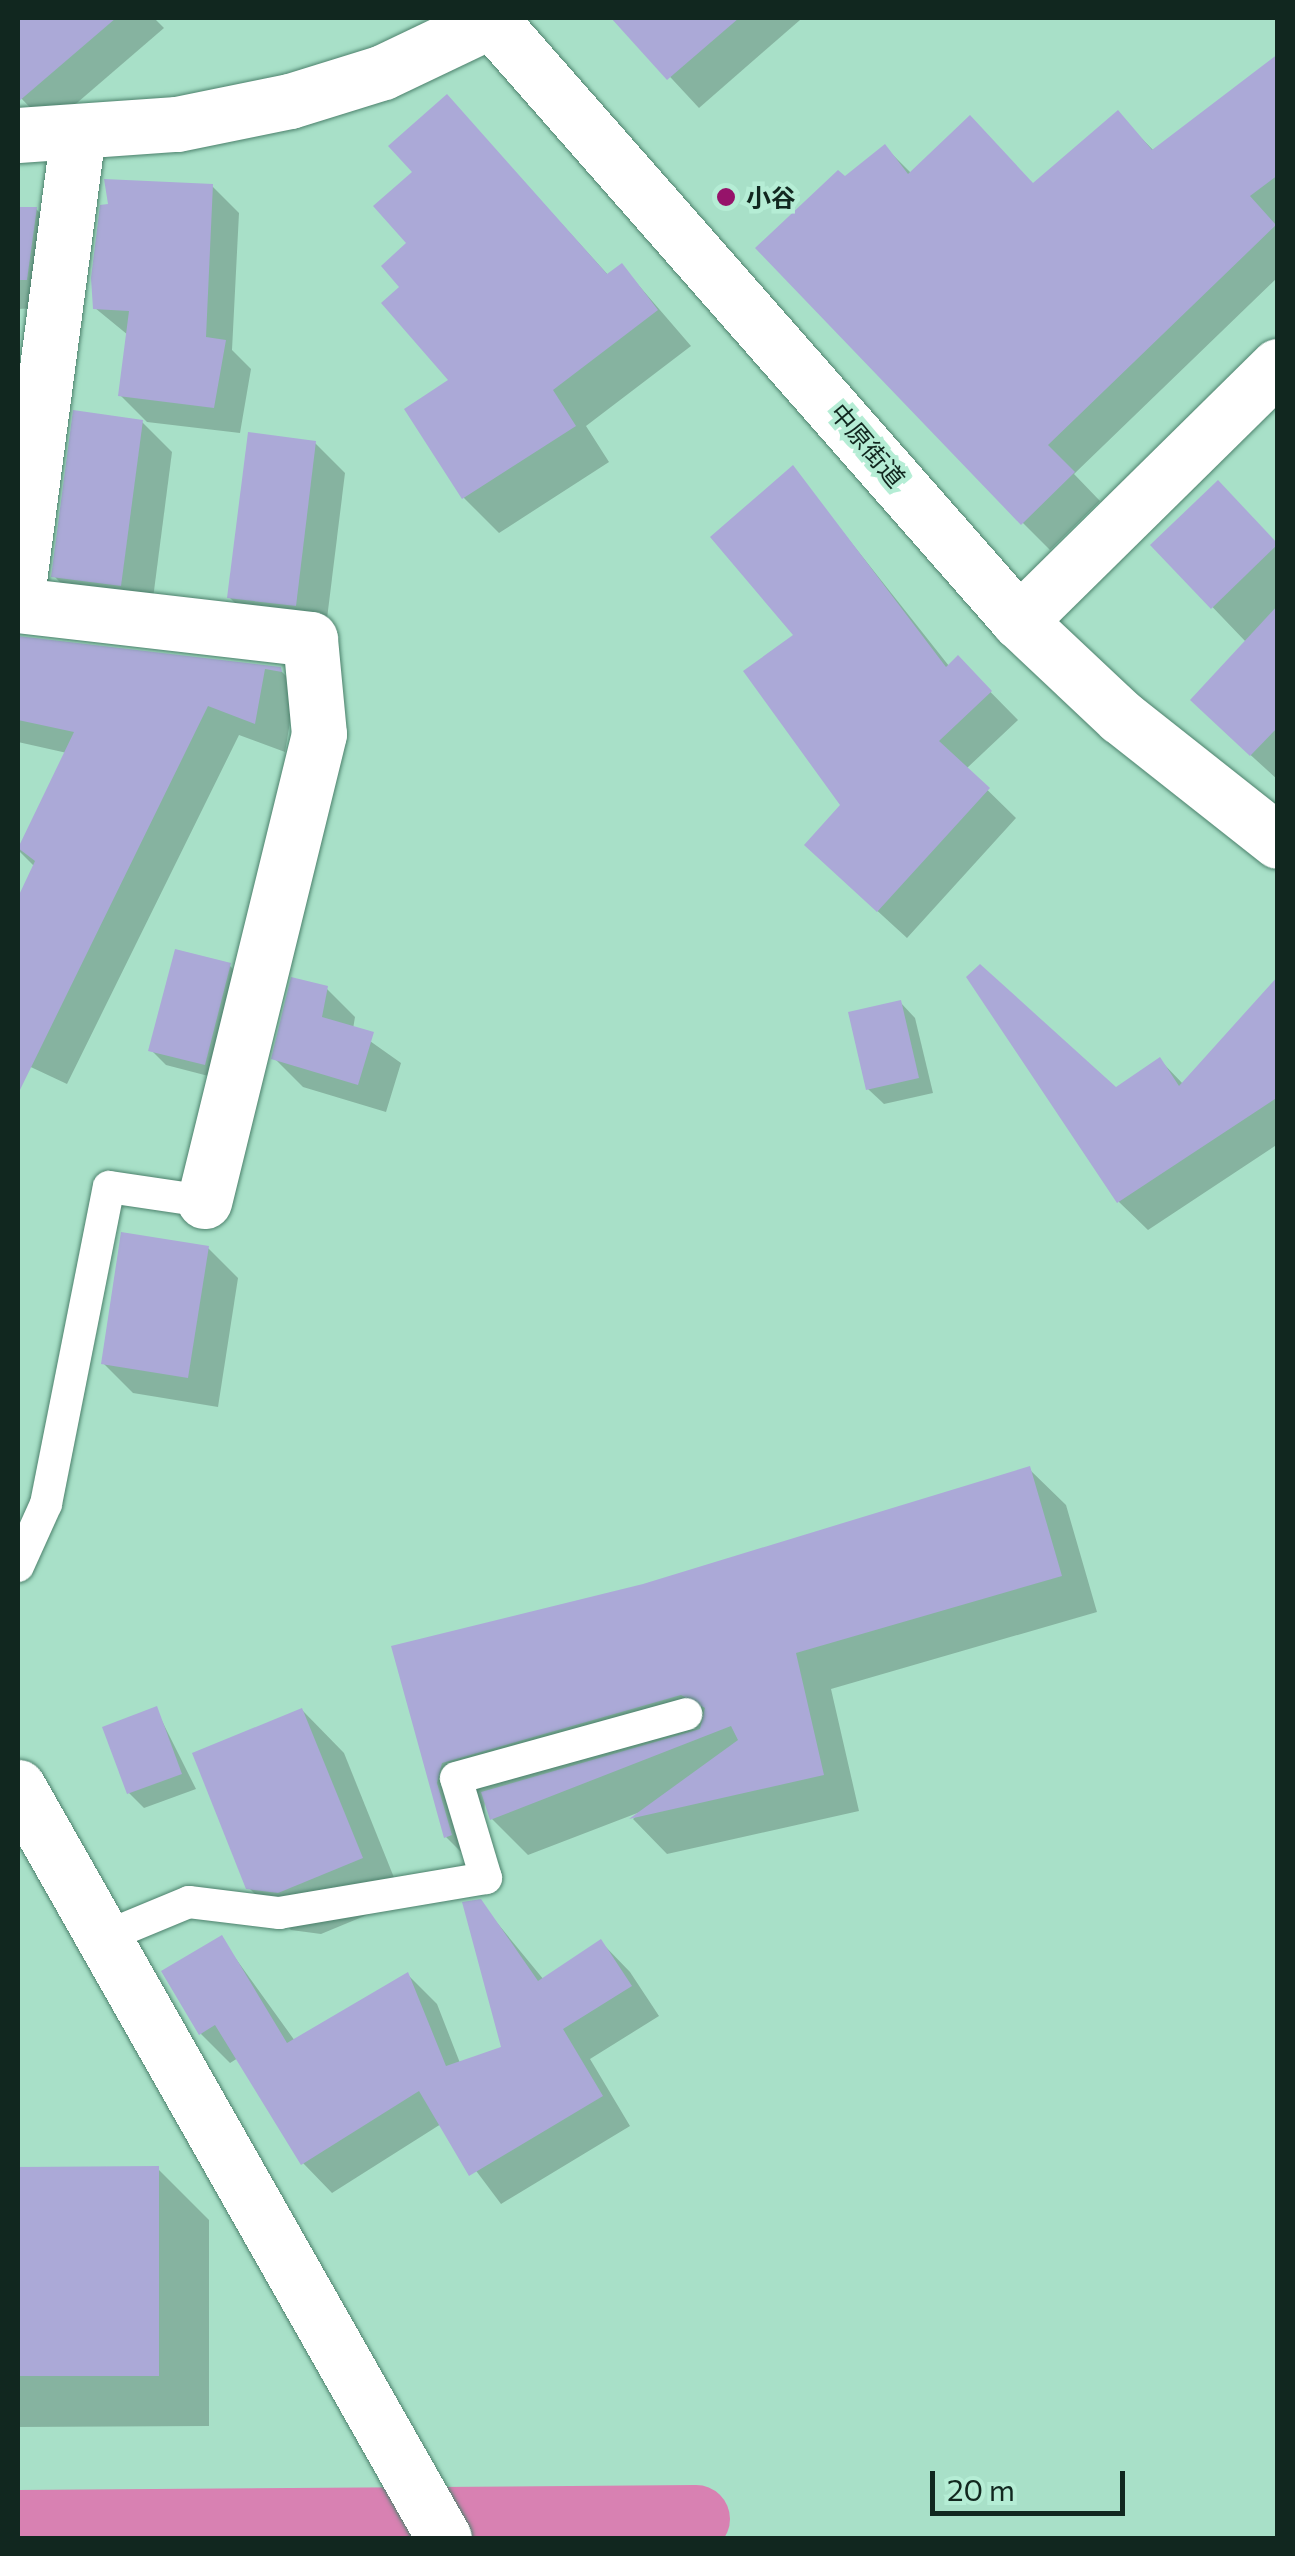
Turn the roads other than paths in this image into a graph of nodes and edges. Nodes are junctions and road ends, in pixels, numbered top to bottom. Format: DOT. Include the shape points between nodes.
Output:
graph roads {
  1 [pos="491,19"];
  2 [pos="78,134"];
  3 [pos="18,135"];
  4 [pos="1278,366"];
  5 [pos="18,588"];
  6 [pos="18,605"];
  7 [pos="1019,621"];
  8 [pos="1278,841"];
  9 [pos="204,1201"];
  10 [pos="18,1566"];
  11 [pos="686,1714"];
  12 [pos="18,1788"];
  13 [pos="102,1938"];
  14 [pos="433,2518"];
  1 -- 2 [label="street" via="383,72 290,101"];
  1 -- 7 [label="street, 中原街道"];
  2 -- 3 [label="street"];
  2 -- 5 [label="street"];
  4 -- 7 [label="street"];
  6 -- 9 [label="street" via="310,640 320,734"];
  7 -- 8 [label="street, 中原街道" via="1120,717"];
  9 -- 10 [label="lane" via="109,1187 46,1504"];
  11 -- 13 [label="lane" via="456,1778 486,1878 279,1914 189,1902"];
  12 -- 13 [label="street"];
  13 -- 14 [label="street"];
}
